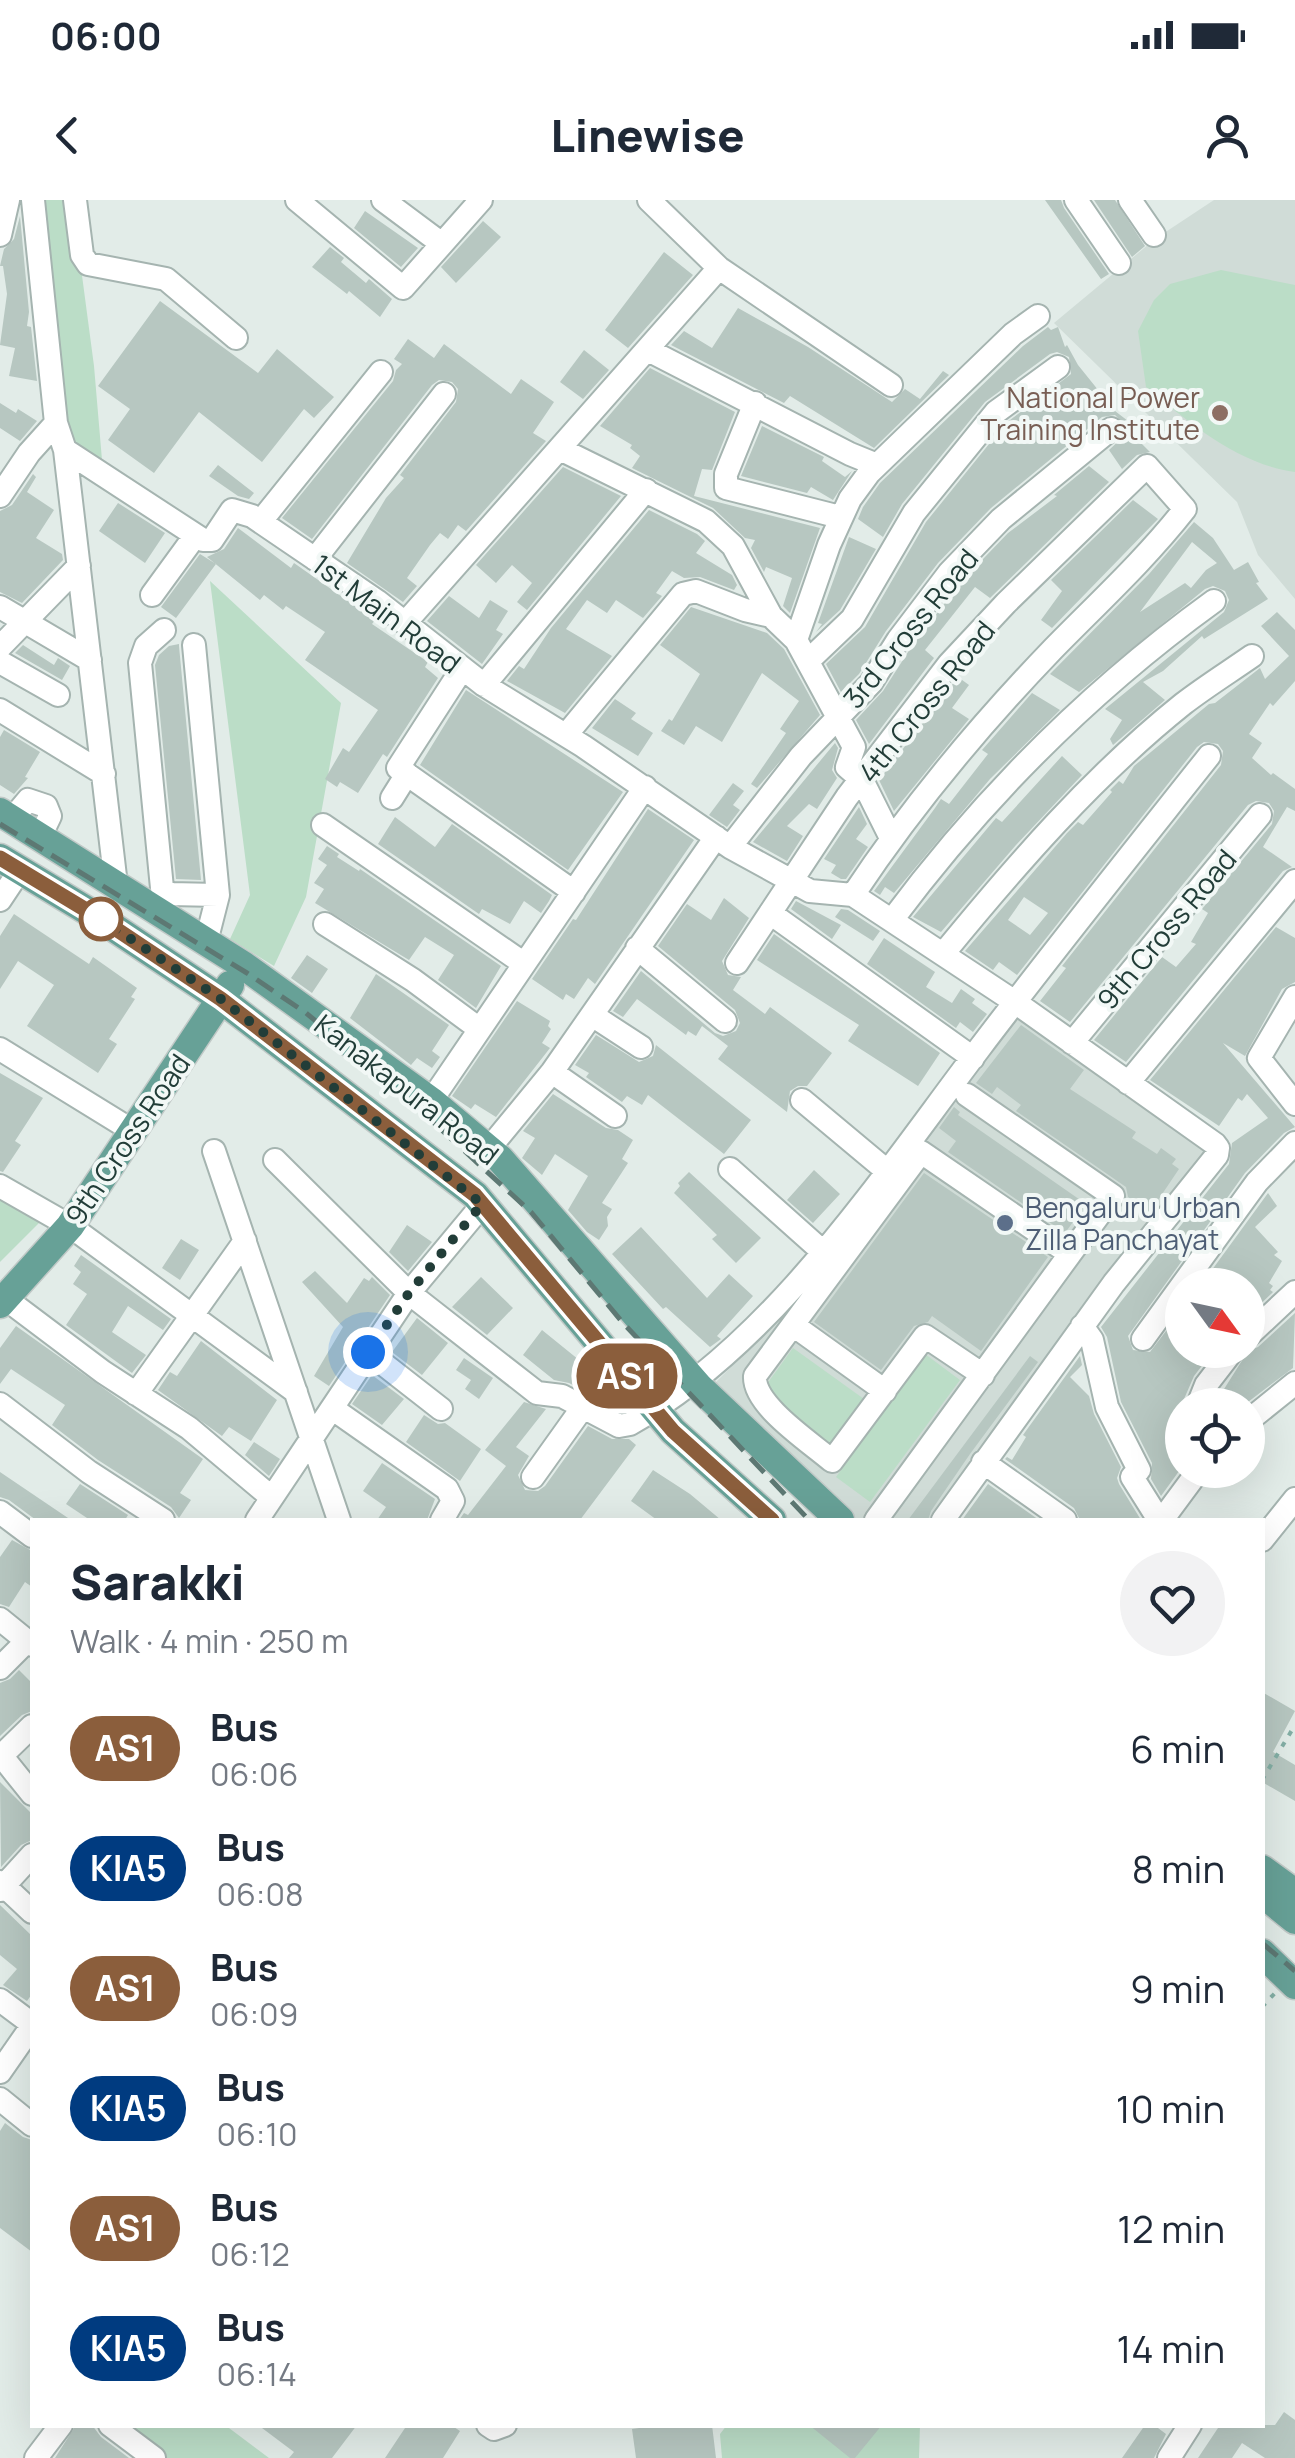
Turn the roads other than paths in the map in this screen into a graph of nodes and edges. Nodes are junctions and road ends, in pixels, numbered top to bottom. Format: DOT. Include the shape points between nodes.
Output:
graph roads {
  1 [pos="8,200"];
  2 [pos="33,200"];
  3 [pos="75,200"];
  4 [pos="296,200"];
  5 [pos="383,200"];
  6 [pos="480,200"];
  7 [pos="649,200"];
  8 [pos="1076,200"];
  9 [pos="1130,200"];
  10 [pos="0,234"];
  11 [pos="1154,235"];
  12 [pos="442,244"];
  13 [pos="1119,263"];
  14 [pos="720,268"];
  15 [pos="1038,316"];
  16 [pos="236,338"];
  17 [pos="648,350"];
  18 [pos="1058,366"];
  19 [pos="381,372"];
  20 [pos="891,385"];
  21 [pos="444,394"];
  22 [pos="755,403"];
  23 [pos="56,423"];
  24 [pos="1111,428"];
  25 [pos="560,449"];
  26 [pos="65,450"];
  27 [pos="878,465"];
  28 [pos="726,488"];
  29 [pos="646,490"];
  30 [pos="0,496"];
  31 [pos="840,517"];
  32 [pos="260,522"];
  33 [pos="711,528"];
  34 [pos="194,536"];
  35 [pos="315,559"];
  36 [pos="79,566"];
  37 [pos="152,595"];
  38 [pos="1214,601"];
  39 [pos="0,607"];
  40 [pos="770,616"];
  41 [pos="22,622"];
  42 [pos="405,622"];
  43 [pos="164,630"];
  44 [pos="796,640"];
  45 [pos="194,645"];
  46 [pos="0,647"];
  47 [pos="1252,656"];
  48 [pos="90,660"];
  49 [pos="808,661"];
  50 [pos="0,662"];
  51 [pos="462,669"];
  52 [pos="484,685"];
  53 [pos="58,695"];
  54 [pos="0,710"];
  55 [pos="837,717"];
  56 [pos="566,735"];
  57 [pos="1209,756"];
  58 [pos="403,771"];
  59 [pos="104,774"];
  60 [pos="862,780"];
  61 [pos="644,787"];
  62 [pos="392,798"];
  63 [pos="1260,815"];
  64 [pos="6,816"];
  65 [pos="323,826"];
  66 [pos="891,838"];
  67 [pos="723,842"];
  68 [pos="10,864"];
  69 [pos="1295,881"];
  70 [pos="792,882"];
  71 [pos="116,884"];
  72 [pos="574,892"];
  73 [pos="207,895"];
  74 [pos="854,895"];
  75 [pos="0,900"];
  76 [pos="770,913"];
  77 [pos="892,920"];
  78 [pos="325,924"];
  79 [pos="216,948"];
  80 [pos="637,948"];
  81 [pos="943,954"];
  82 [pos="523,963"];
  83 [pos="737,963"];
  84 [pos="213,994"];
  85 [pos="1295,997"];
  86 [pos="1015,1002"];
  87 [pos="592,1015"];
  88 [pos="725,1021"];
  89 [pos="478,1028"];
  90 [pos="1072,1043"];
  91 [pos="641,1048"];
  92 [pos="0,1050"];
  93 [pos="972,1058"];
  94 [pos="552,1072"];
  95 [pos="1128,1083"];
  96 [pos="967,1095"];
  97 [pos="802,1100"];
  98 [pos="431,1101"];
  99 [pos="1295,1104"];
  100 [pos="615,1116"];
  101 [pos="120,1123"];
  102 [pos="1295,1143"];
  103 [pos="214,1151"];
  104 [pos="487,1151"];
  105 [pos="274,1160"];
  106 [pos="730,1168"];
  107 [pos="887,1171"];
  108 [pos="0,1186"];
  109 [pos="482,1204"];
  110 [pos="63,1222"];
  111 [pos="245,1241"];
  112 [pos="822,1251"];
  113 [pos="1070,1254"];
  114 [pos="1195,1268"];
  115 [pos="1295,1292"];
  116 [pos="409,1293"];
  117 [pos="2,1294"];
  118 [pos="1165,1310"];
  119 [pos="194,1315"];
  120 [pos="1265,1320"];
  121 [pos="792,1326"];
  122 [pos="1082,1326"];
  123 [pos="1143,1339"];
  124 [pos="368,1352"];
  125 [pos="1220,1368"];
  126 [pos="984,1376"];
  127 [pos="695,1382"];
  128 [pos="1295,1383"];
  129 [pos="1205,1388"];
  130 [pos="885,1391"];
  131 [pos="298,1393"];
  132 [pos="136,1394"];
  133 [pos="0,1404"];
  134 [pos="583,1406"];
  135 [pos="333,1408"];
  136 [pos="442,1408"];
  137 [pos="1265,1408"];
  138 [pos="655,1409"];
  139 [pos="313,1438"];
  140 [pos="983,1462"];
  141 [pos="533,1477"];
  142 [pos="1185,1488"];
  143 [pos="271,1497"];
  144 [pos="1295,1500"];
  145 [pos="0,1512"];
  146 [pos="159,1518"];
  147 [pos="258,1518"];
  148 [pos="338,1518"];
  149 [pos="443,1518"];
  150 [pos="770,1518"];
  151 [pos="838,1518"];
  152 [pos="878,1518"];
  153 [pos="944,1518"];
  154 [pos="1062,1518"];
  155 [pos="1159,1518"];
  156 [pos="1162,1518"];
  157 [pos="30,1534"];
  158 [pos="1265,1536"];
  159 [pos="0,1619"];
  160 [pos="30,1643"];
  161 [pos="0,1668"];
  162 [pos="30,1728"];
  163 [pos="0,1756"];
  164 [pos="30,1792"];
  165 [pos="30,1857"];
  166 [pos="1265,1870"];
  167 [pos="1,1886"];
  168 [pos="1285,1887"];
  169 [pos="30,1910"];
  170 [pos="1295,1920"];
  171 [pos="1265,1951"];
  172 [pos="1265,1953"];
  173 [pos="1295,1964"];
  174 [pos="1295,1985"];
  175 [pos="0,2000"];
  176 [pos="30,2022"];
  177 [pos="30,2027"];
  178 [pos="0,2072"];
  179 [pos="0,2099"];
  180 [pos="30,2123"];
  181 [pos="60,2428"];
  182 [pos="114,2428"];
  183 [pos="1188,2428"];
  184 [pos="36,2458"];
  185 [pos="154,2458"];
  186 [pos="1169,2458"];
  1 -- 10 [label="street"];
  2 -- 23 [label="street"];
  3 -- 16 [label="street" via="88,264 166,280"];
  4 -- 12 [label="street" via="402,288"];
  5 -- 12 [label="street"];
  6 -- 12 [label="street"];
  7 -- 14 [label="street"];
  8 -- 13 [label="street"];
  9 -- 11 [label="street"];
  14 -- 17 [label="street"];
  14 -- 20 [label="street"];
  15 -- 27 [label="street"];
  17 -- 22 [label="street"];
  17 -- 25 [label="street"];
  18 -- 49 [label="street" via="996,412 914,513 852,619"];
  19 -- 32 [label="street"];
  21 -- 35 [label="street"];
  22 -- 27 [label="street"];
  22 -- 28 [label="street"];
  23 -- 26 [label="street"];
  23 -- 30 [label="street"];
  24 -- 55 [label="street, 3rd Cross Road" via="948,574 870,683"];
  25 -- 29 [label="street"];
  25 -- 42 [label="street"];
  26 -- 34 [label="street"];
  26 -- 36 [label="street"];
  27 -- 31 [label="street"];
  28 -- 31 [label="street"];
  28 -- 33 [label="street"];
  29 -- 33 [label="street"];
  29 -- 52 [label="street"];
  31 -- 44 [label="street"];
  32 -- 34 [label="street" via="232,510 212,540"];
  32 -- 35 [label="street, 1st Main Road"];
  33 -- 40 [label="street" via="733,546"];
  34 -- 37 [label="street"];
  35 -- 42 [label="street, 1st Main Road"];
  36 -- 41 [label="street"];
  36 -- 48 [label="street"];
  38 -- 77 [label="street" via="1150,648 1043,744"];
  39 -- 41 [label="street"];
  40 -- 44 [label="street"];
  40 -- 56 [label="street" via="688,591"];
  41 -- 46 [label="street"];
  41 -- 48 [label="street"];
  42 -- 51 [label="street, 1st Main Road"];
  43 -- 73 [label="street" via="146,646 140,663 162,888"];
  44 -- 49 [label="street"];
  45 -- 73 [label="street"];
  47 -- 81 [label="street" via="1183,704 1115,765"];
  48 -- 59 [label="street"];
  49 -- 55 [label="street"];
  50 -- 53 [label="street"];
  51 -- 52 [label="street, 1st Main Road"];
  51 -- 58 [label="street"];
  52 -- 56 [label="street, 1st Main Road"];
  54 -- 59 [label="street"];
  55 -- 60 [label="street" via="854,750 847,766"];
  55 -- 67 [label="street, 3rd Cross Road"];
  56 -- 61 [label="street, 1st Main Road"];
  57 -- 86 [label="street"];
  58 -- 62 [label="street"];
  58 -- 72 [label="street"];
  59 -- 71 [label="street"];
  60 -- 66 [label="street"];
  60 -- 66 [label="street, 4th Cross Road" via="948,664 1147,466 1186,510 970,738"];
  60 -- 70 [label="street, 4th Cross Road"];
  61 -- 67 [label="street, 1st Main Road"];
  61 -- 72 [label="street"];
  63 -- 90 [label="street, 9th Cross Road"];
  64 -- 71 [label="main road, Kanakapura Road"];
  65 -- 82 [label="street"];
  66 -- 74 [label="street"];
  67 -- 70 [label="street, 1st Main Road"];
  67 -- 80 [label="street"];
  68 -- 75 [label="street"];
  68 -- 84 [label="main road, Kanakapura Road"];
  69 -- 95 [label="street"];
  70 -- 74 [label="street, 1st Main Road" via="810,892"];
  70 -- 76 [label="street, 4th Cross Road"];
  71 -- 79 [label="main road, Kanakapura Road"];
  72 -- 82 [label="street"];
  73 -- 79 [label="street"];
  74 -- 77 [label="street, 1st Main Road"];
  76 -- 83 [label="street, 4th Cross Road"];
  76 -- 93 [label="street"];
  77 -- 81 [label="street, 1st Main Road"];
  78 -- 89 [label="street"];
  79 -- 84 [label="main road, 9th Cross Road"];
  79 -- 98 [label="main road, Kanakapura Road"];
  80 -- 87 [label="street"];
  80 -- 88 [label="street"];
  81 -- 86 [label="street, 1st Main Road"];
  82 -- 89 [label="street"];
  84 -- 101 [label="main road, 9th Cross Road"];
  84 -- 109 [label="main road, Kanakapura Road"];
  84 -- 110 [label="main road, 9th Cross Road"];
  85 -- 99 [label="street" via="1259,1058"];
  86 -- 90 [label="street, 1st Main Road"];
  86 -- 93 [label="street"];
  87 -- 91 [label="street"];
  87 -- 94 [label="street"];
  89 -- 98 [label="street"];
  90 -- 95 [label="street, 1st Main Road"];
  92 -- 101 [label="street"];
  93 -- 107 [label="street"];
  94 -- 100 [label="street"];
  94 -- 104 [label="street"];
  95 -- 122 [label="street, 1st Main Road" via="1218,1148"];
  96 -- 113 [label="street" via="1113,1196"];
  97 -- 107 [label="street"];
  98 -- 104 [label="main road, Kanakapura Road"];
  101 -- 110 [label="main road, 9th Cross Road"];
  102 -- 114 [label="street" via="1256,1182"];
  103 -- 111 [label="street"];
  104 -- 127 [label="main road, Kanakapura Road"];
  105 -- 116 [label="street"];
  106 -- 112 [label="street"];
  107 -- 112 [label="street"];
  108 -- 110 [label="street"];
  109 -- 116 [label="street"];
  109 -- 138 [label="main road, Kanakapura Road"];
  110 -- 117 [label="main road, 9th Cross Road"];
  110 -- 119 [label="street"];
  111 -- 119 [label="street"];
  111 -- 131 [label="street"];
  112 -- 127 [label="street" via="776,1308"];
  113 -- 121 [label="street" via="921,1152"];
  113 -- 126 [label="street"];
  115 -- 120 [label="street"];
  116 -- 124 [label="street"];
  116 -- 134 [label="street" via="536,1393"];
  117 -- 132 [label="street"];
  118 -- 123 [label="street"];
  119 -- 131 [label="street"];
  119 -- 132 [label="street"];
  121 -- 130 [label="street"];
  121 -- 130 [label="street" via="755,1376 754,1388 832,1461"];
  122 -- 140 [label="street"];
  122 -- 155 [label="street" via="1092,1340 1107,1407 1139,1470 1132,1477"];
  124 -- 135 [label="street"];
  124 -- 136 [label="street"];
  125 -- 129 [label="street"];
  126 -- 130 [label="street" via="925,1336"];
  126 -- 152 [label="street"];
  127 -- 138 [label="street"];
  127 -- 151 [label="main road, Kanakapura Road"];
  128 -- 137 [label="street"];
  131 -- 139 [label="street"];
  132 -- 143 [label="street" via="189,1428"];
  133 -- 146 [label="street"];
  134 -- 138 [label="street" via="620,1426"];
  134 -- 141 [label="street"];
  135 -- 139 [label="street"];
  135 -- 149 [label="street" via="447,1489 452,1501"];
  138 -- 150 [label="main road, Kanakapura Road"];
  139 -- 143 [label="street"];
  139 -- 148 [label="street"];
  140 -- 153 [label="street"];
  140 -- 154 [label="street"];
  142 -- 156 [label="street"];
  143 -- 147 [label="street"];
  144 -- 158 [label="street"];
  145 -- 157 [label="street"];
  159 -- 160 [label="street"];
  160 -- 161 [label="street"];
  162 -- 163 [label="street"];
  163 -- 164 [label="street"];
  165 -- 167 [label="street"];
  166 -- 168 [label="main road"];
  167 -- 169 [label="street"];
  168 -- 170 [label="main road"];
  171 -- 173 [label="main road"];
  172 -- 174 [label="main road"];
  175 -- 176 [label="street"];
  177 -- 178 [label="street"];
  179 -- 180 [label="street"];
  181 -- 184 [label="street"];
  182 -- 185 [label="street"];
  183 -- 186 [label="street"];
}
